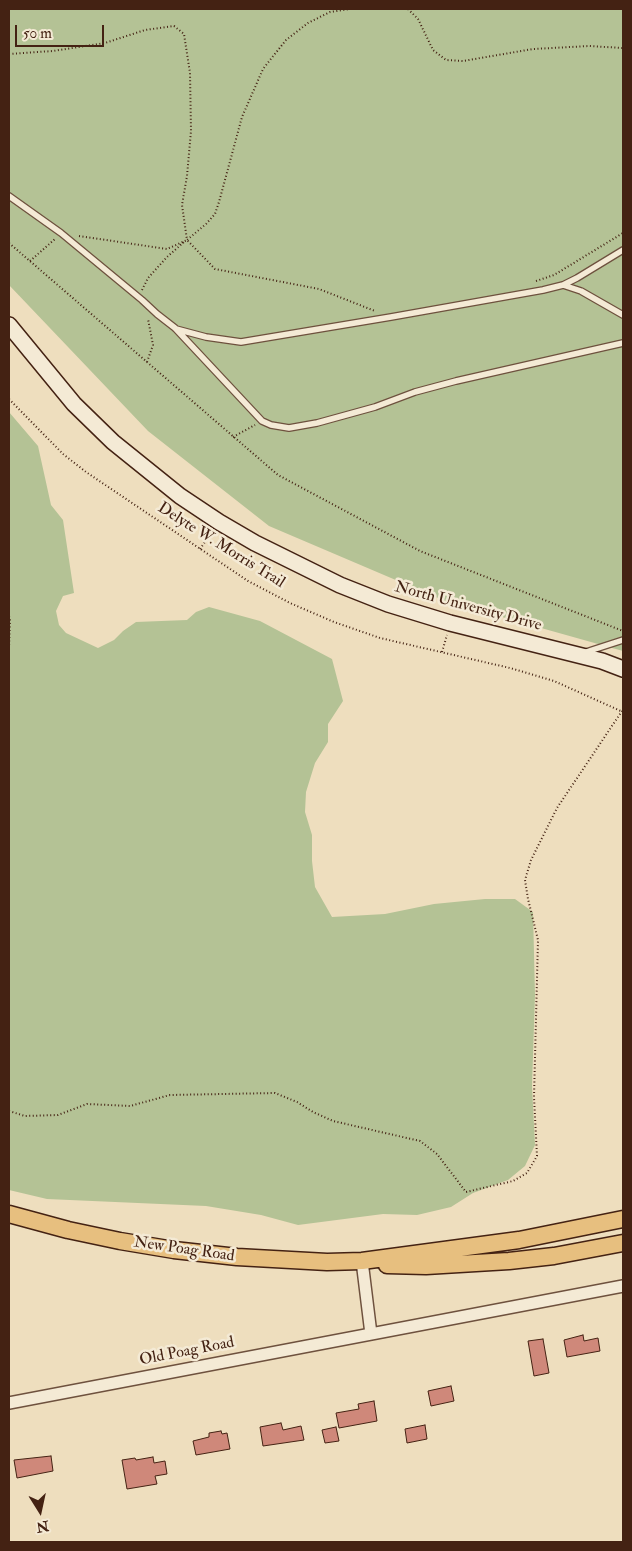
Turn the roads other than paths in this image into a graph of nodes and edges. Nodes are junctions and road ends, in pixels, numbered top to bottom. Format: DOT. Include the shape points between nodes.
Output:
graph roads {
  1 [pos="9,196"];
  2 [pos="623,250"];
  3 [pos="563,285"];
  4 [pos="623,314"];
  5 [pos="9,325"];
  6 [pos="175,328"];
  7 [pos="623,344"];
  8 [pos="623,640"];
  9 [pos="579,655"];
  10 [pos="623,669"];
  11 [pos="9,1214"];
  12 [pos="623,1219"];
  13 [pos="623,1243"];
  14 [pos="362,1261"];
  15 [pos="623,1286"];
  16 [pos="371,1334"];
  17 [pos="9,1403"];
  1 -- 6 [label="lane" via="61,233"];
  2 -- 3 [label="lane"];
  3 -- 4 [label="lane"];
  3 -- 6 [label="lane" via="241,342"];
  5 -- 9 [label="main road, North University Drive" via="74,404 113,442 219,522 340,585 388,604"];
  6 -- 7 [label="lane" via="262,421 289,428 375,407 456,381"];
  8 -- 9 [label="lane"];
  9 -- 10 [label="main road, North University Drive"];
  11 -- 14 [label="main road, New Poag Road" via="85,1234 174,1250 292,1261"];
  12 -- 14 [label="main road, New Poag Road" via="519,1240"];
  13 -- 14 [label="main road, New Poag Road" via="554,1256 468,1264 392,1266"];
  14 -- 16 [label="street"];
  15 -- 16 [label="street, Old Poag Road"];
  16 -- 17 [label="street, Old Poag Road"];
}
